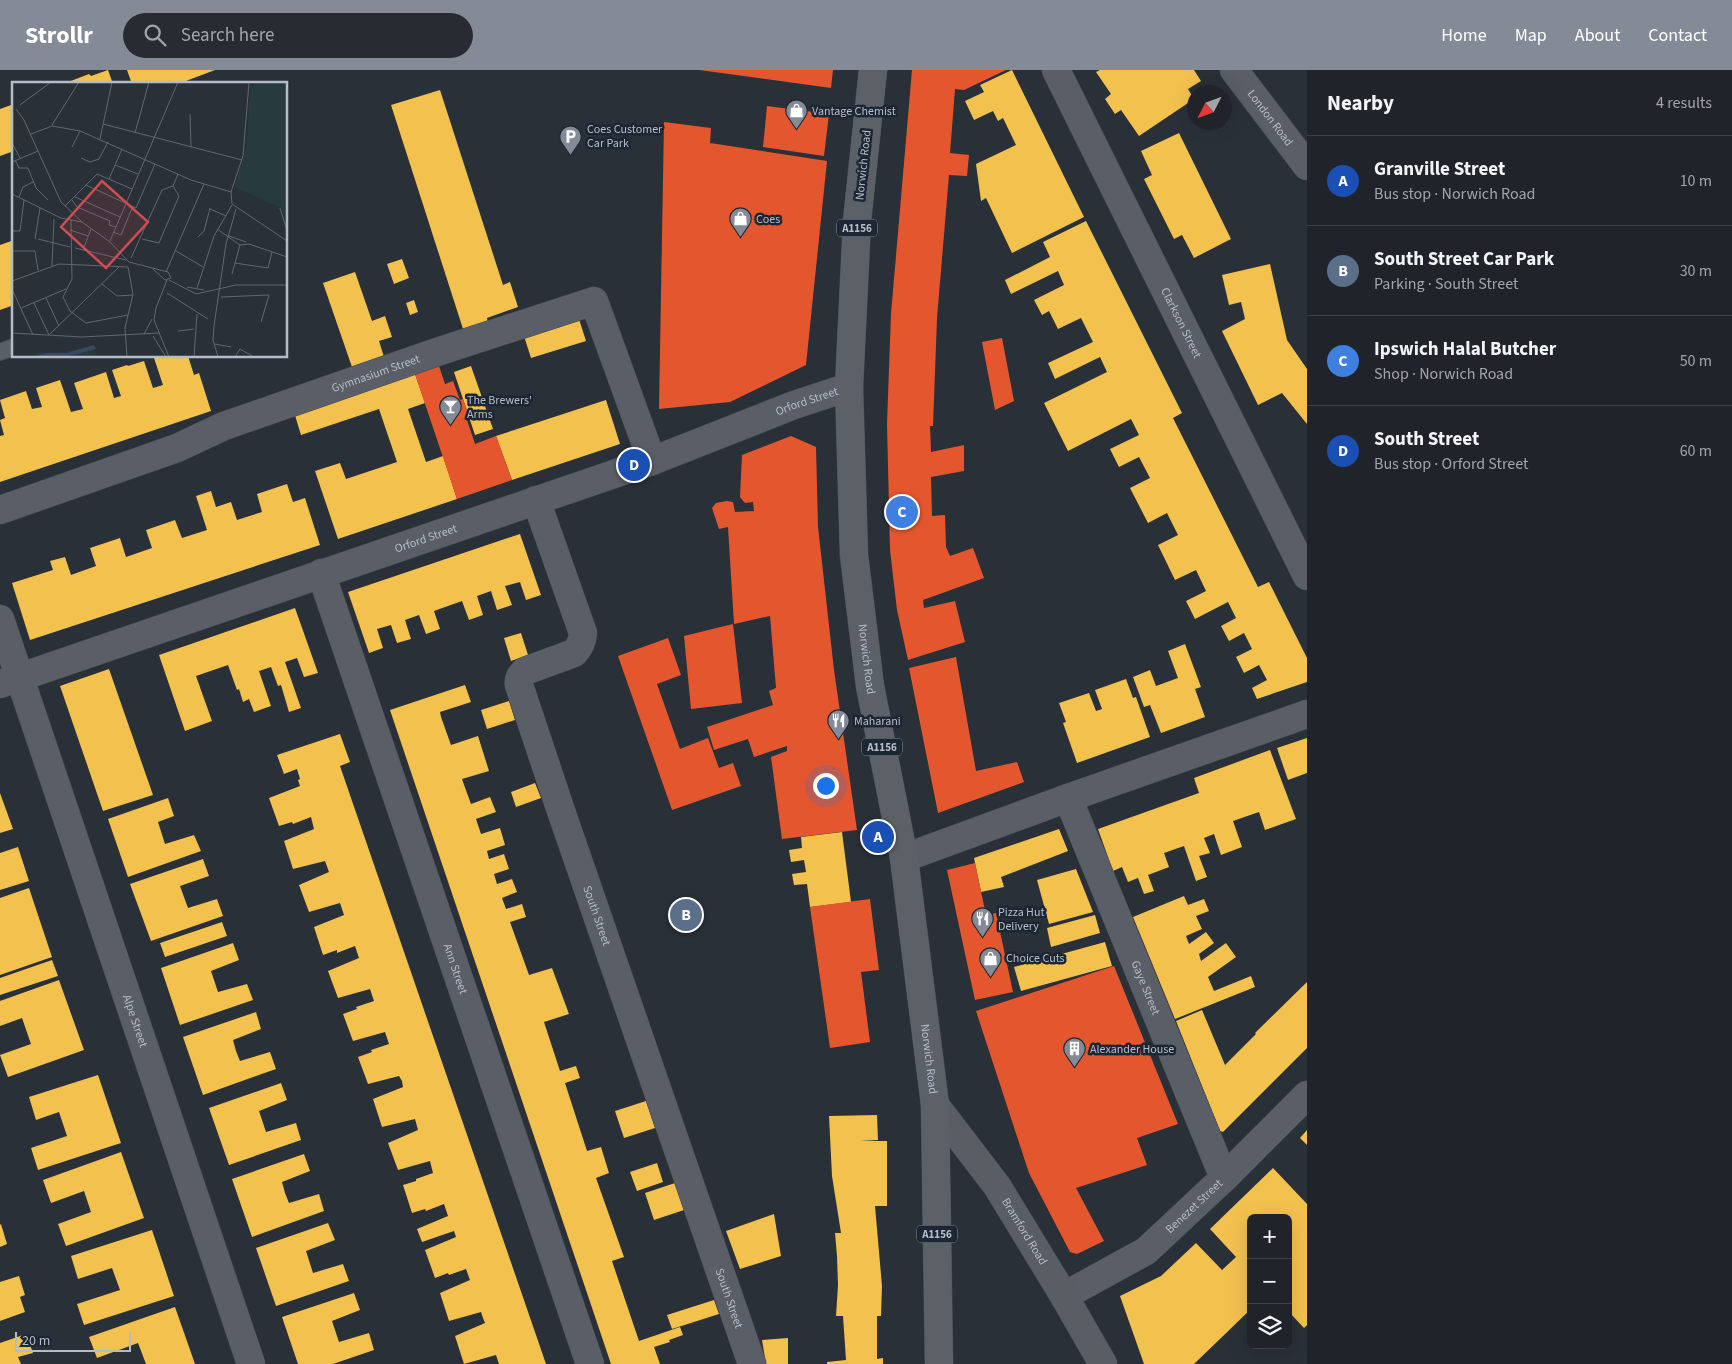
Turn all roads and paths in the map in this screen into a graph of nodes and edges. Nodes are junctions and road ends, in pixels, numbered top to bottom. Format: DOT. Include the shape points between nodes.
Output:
graph roads {
  1 [pos="873,70"];
  2 [pos="1056,70"];
  3 [pos="1234,70"];
  4 [pos="1307,166"];
  5 [pos="12,348"];
  6 [pos="0,352"];
  7 [pos="849,387"];
  8 [pos="652,461"];
  9 [pos="536,500"];
  10 [pos="0,510"];
  11 [pos="321,573"];
  12 [pos="1307,576"];
  13 [pos="0,619"];
  14 [pos="9,681"];
  15 [pos="1307,714"];
  16 [pos="1068,798"];
  17 [pos="904,858"];
  18 [pos="1307,1095"];
  19 [pos="935,1105"];
  20 [pos="1224,1178"];
  21 [pos="1064,1296"];
  22 [pos="251,1364"];
  23 [pos="590,1364"];
  24 [pos="752,1364"];
  25 [pos="939,1364"];
  26 [pos="1103,1364"];
  1 -- 7 [label="main road, Norwich Road / A1156" via="857,221"];
  2 -- 12 [label="street, Clarkson Street"];
  3 -- 4 [label="street, London Road"];
  5 -- 6 [label="lane"];
  7 -- 8 [label="street, Orford Street"];
  7 -- 17 [label="main road, Norwich Road / A1156" via="854,555 870,686"];
  8 -- 9 [label="street, Orford Street"];
  8 -- 10 [label="street, Gymnasium Street" via="594,301 224,426 177,448"];
  9 -- 11 [label="street, Orford Street"];
  9 -- 24 [label="street, South Street" via="583,633 579,648 574,653 525,671 518,680 519,686"];
  11 -- 14 [label="street, Orford Street"];
  11 -- 23 [label="street, Ann Street"];
  13 -- 14 [label="street, Alpe Street"];
  14 -- 22 [label="street, Alpe Street"];
  15 -- 16 [label="street"];
  16 -- 17 [label="street"];
  16 -- 20 [label="street, Gaye Street"];
  17 -- 19 [label="main road, Norwich Road / A1156"];
  18 -- 20 [label="street, Benezet Street"];
  19 -- 21 [label="main road, Bramford Road" via="997,1186"];
  19 -- 25 [label="main road, Norwich Road / A1156"];
  20 -- 21 [label="street, Benezet Street" via="1146,1251"];
  21 -- 26 [label="main road, Bramford Road"];
}
